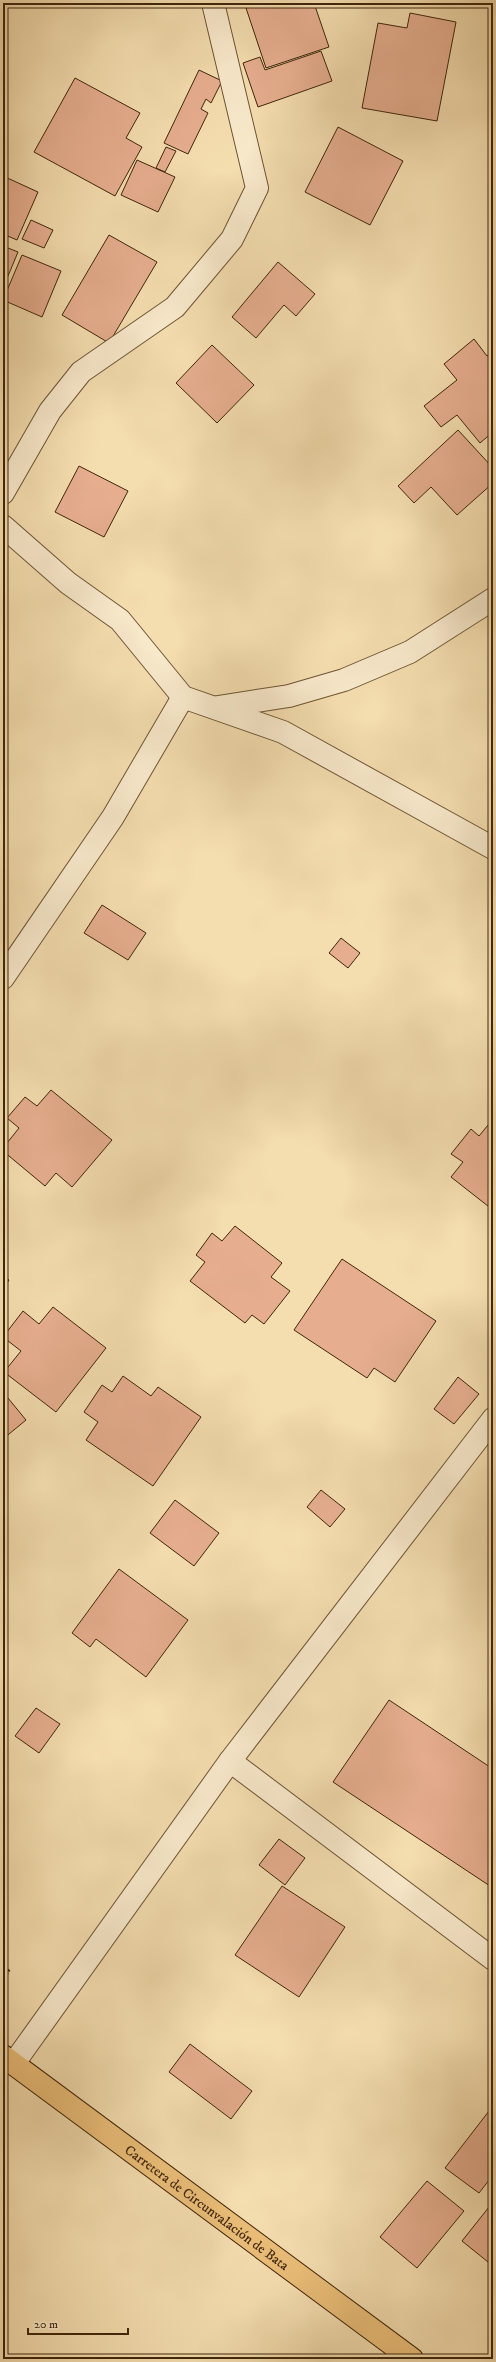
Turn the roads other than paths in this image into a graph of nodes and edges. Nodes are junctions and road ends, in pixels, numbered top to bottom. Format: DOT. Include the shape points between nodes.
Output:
graph roads {
  1 [pos="213,3"];
  2 [pos="3,493"];
  3 [pos="3,526"];
  4 [pos="493,599"];
  5 [pos="183,697"];
  6 [pos="214,707"];
  7 [pos="493,848"];
  8 [pos="3,978"];
  9 [pos="493,1419"];
  10 [pos="230,1761"];
  11 [pos="493,1959"];
  12 [pos="8,2060"];
  13 [pos="412,2359"];
  1 -- 2 [label="street" via="257,188 232,239 175,307 81,372 50,411"];
  3 -- 5 [label="street" via="68,583 120,620"];
  4 -- 6 [label="street" via="410,652 344,680 289,696"];
  5 -- 6 [label="street"];
  5 -- 8 [label="street" via="113,817"];
  6 -- 7 [label="street" via="283,732"];
  9 -- 10 [label="street"];
  10 -- 11 [label="street"];
  10 -- 12 [label="street"];
  12 -- 13 [label="main road, Carretera de Circunvalación de Bata"];
}
